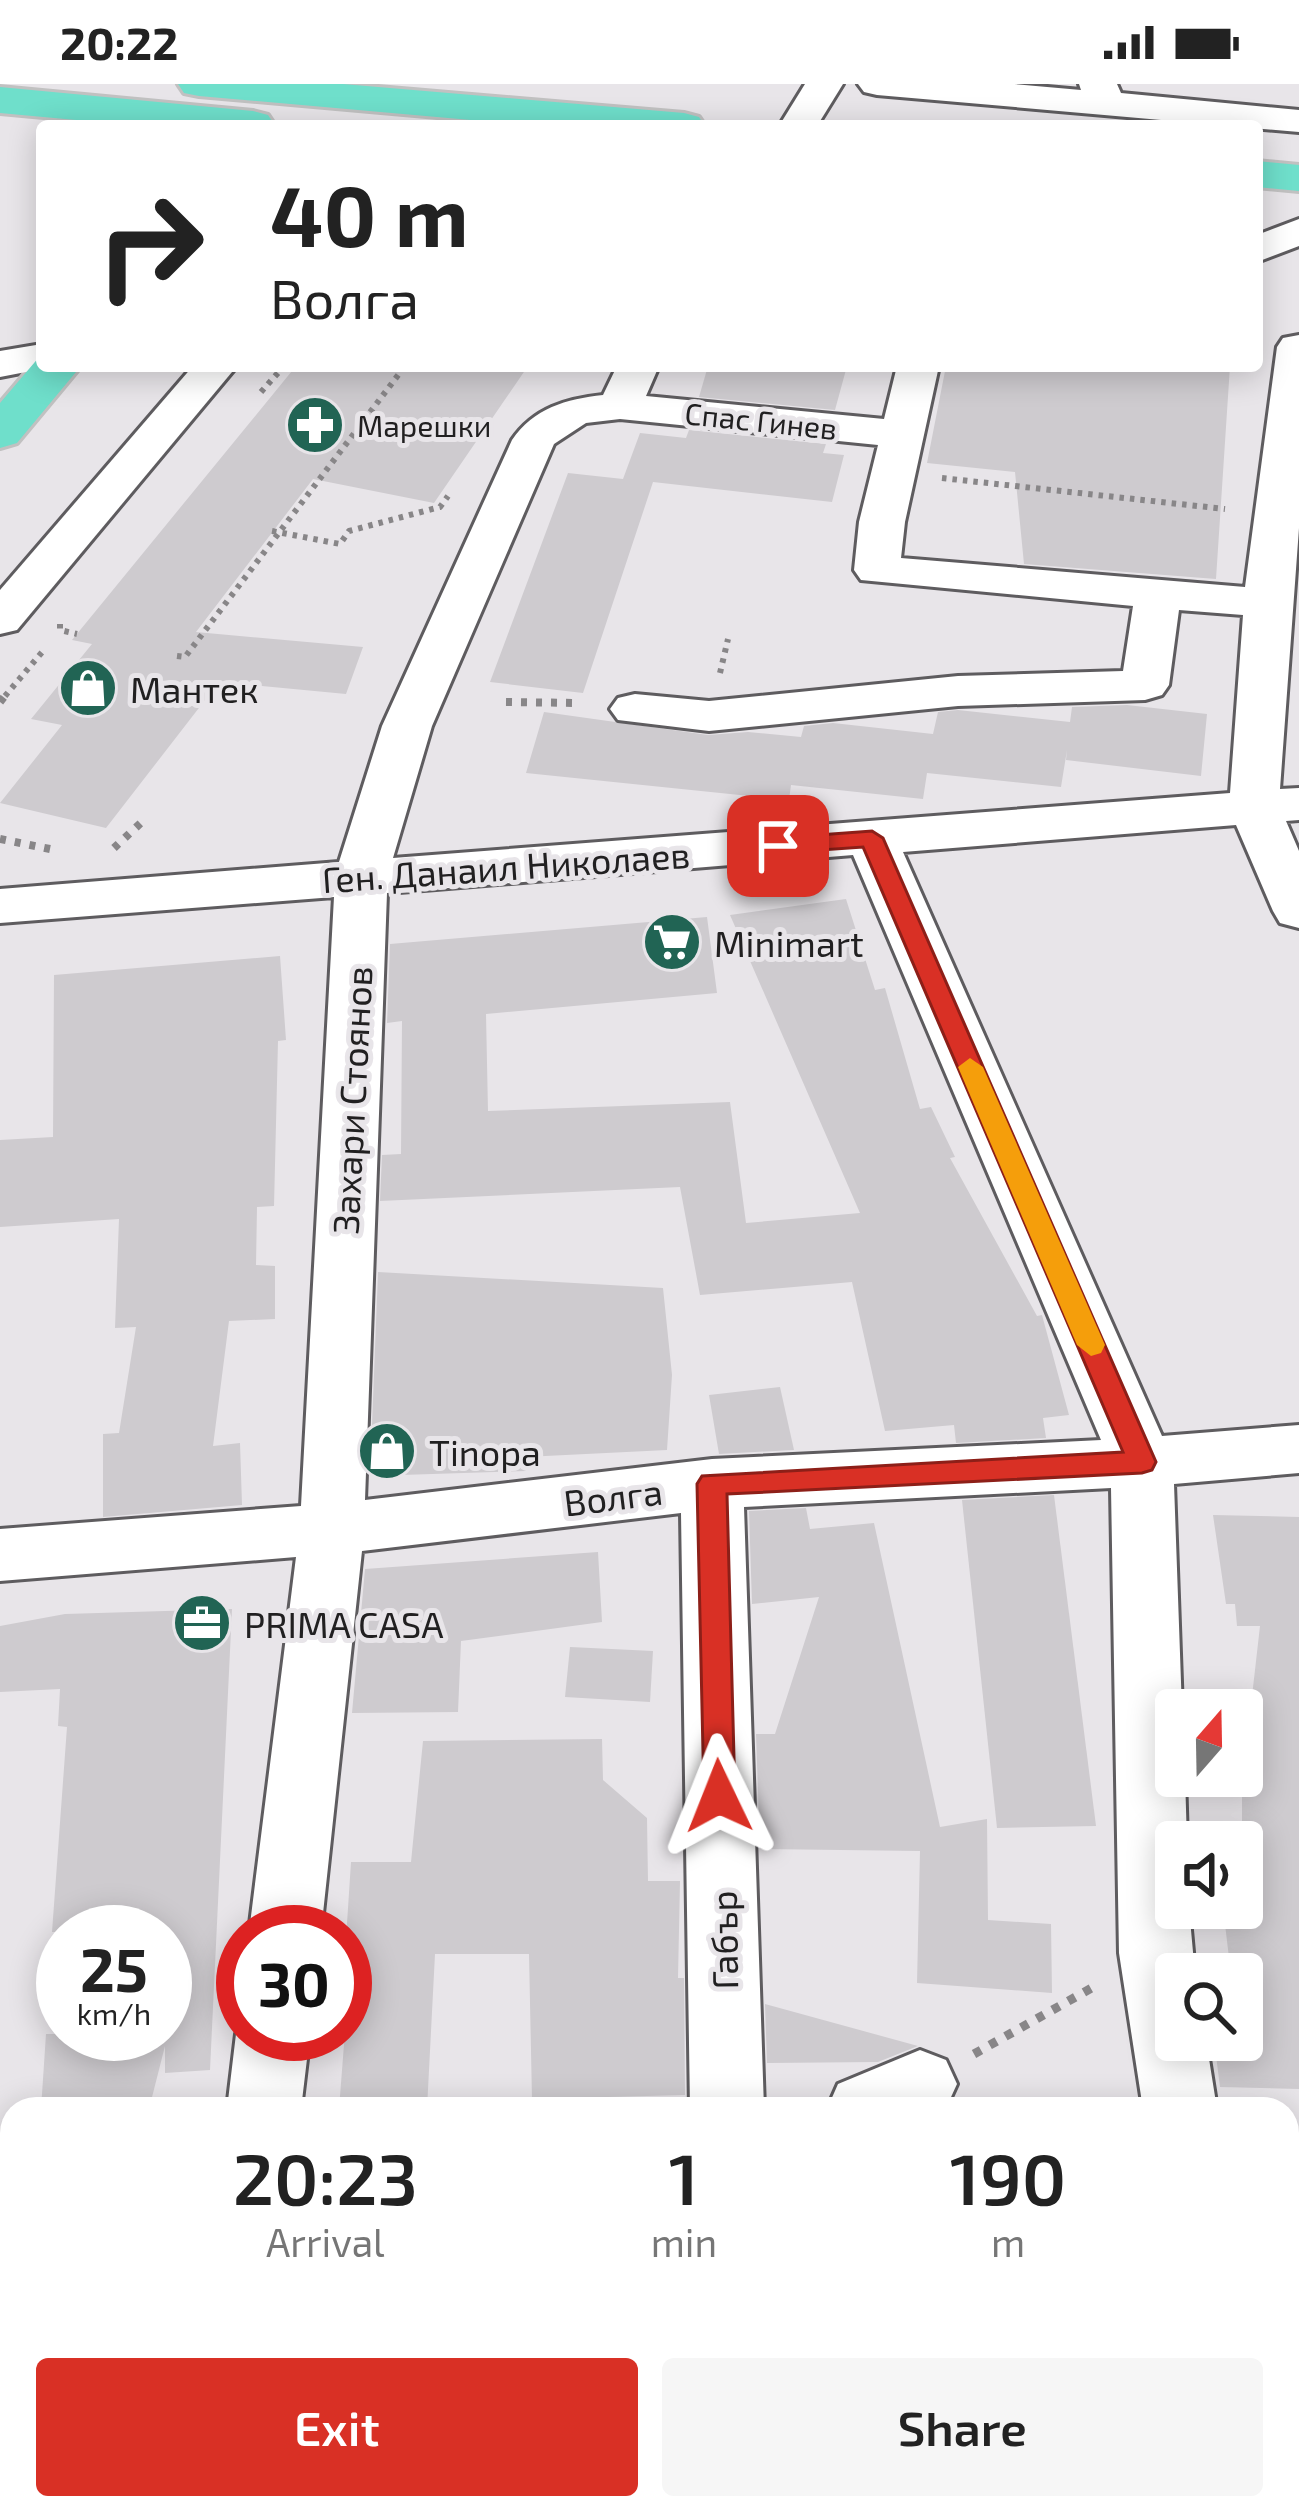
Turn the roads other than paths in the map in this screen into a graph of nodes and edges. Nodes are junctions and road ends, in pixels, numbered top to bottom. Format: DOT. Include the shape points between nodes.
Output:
graph roads {
  1 [pos="199,84"];
  2 [pos="824,84"];
  3 [pos="877,84"];
  4 [pos="1102,94"];
  5 [pos="0,100"];
  6 [pos="274,100"];
  7 [pos="326,102"];
  8 [pos="194,120"];
  9 [pos="240,120"];
  10 [pos="594,120"];
  11 [pos="803,120"];
  12 [pos="1299,121"];
  13 [pos="1263,175"];
  14 [pos="1299,178"];
  15 [pos="1263,205"];
  16 [pos="1299,208"];
  17 [pos="1299,231"];
  18 [pos="1263,247"];
  19 [pos="1298,347"];
  20 [pos="36,358"];
  21 [pos="0,364"];
  22 [pos="52,372"];
  23 [pos="211,372"];
  24 [pos="917,372"];
  25 [pos="629,386"];
  26 [pos="0,433"];
  27 [pos="897,453"];
  28 [pos="1279,589"];
  29 [pos="1158,594"];
  30 [pos="0,620"];
  31 [pos="635,709"];
  32 [pos="1277,806"];
  33 [pos="872,838"];
  34 [pos="361,878"];
  35 [pos="0,906"];
  36 [pos="1299,911"];
  37 [pos="1299,1449"];
  38 [pos="1142,1462"];
  39 [pos="712,1484"];
  40 [pos="332,1529"];
  41 [pos="0,1555"];
  42 [pos="288,1905"];
  43 [pos="270,2061"];
  44 [pos="265,2097"];
  45 [pos="727,2097"];
  46 [pos="1178,2097"];
  1 -- 6 [label="main road"];
  2 -- 11 [label="street"];
  3 -- 4 [label="street"];
  4 -- 12 [label="street"];
  5 -- 8 [label="main road"];
  6 -- 7 [label="main road"];
  6 -- 9 [label="main road"];
  7 -- 10 [label="main road"];
  13 -- 14 [label="main road"];
  15 -- 16 [label="main road"];
  17 -- 18 [label="street"];
  19 -- 28 [label="street" via="1278,515"];
  20 -- 21 [label="street"];
  22 -- 26 [label="main road"];
  23 -- 30 [label="street"];
  24 -- 27 [label="street"];
  25 -- 27 [label="street, Спас Гинев"];
  25 -- 34 [label="street, Захари Стоянов" via="562,415 534,440 407,726"];
  27 -- 29 [label="street" via="877,570"];
  28 -- 29 [label="street"];
  28 -- 32 [label="street"];
  29 -- 31 [label="street" via="1145,685 958,691 709,716"];
  32 -- 33 [label="street, Ген. Данаил Николаев"];
  32 -- 36 [label="street"];
  33 -- 34 [label="street, Ген. Данаил Николаев"];
  33 -- 38 [label="street"];
  34 -- 35 [label="street, Ген. Данаил Николаев"];
  34 -- 40 [label="street, Захари Стоянов"];
  37 -- 38 [label="street, Волга"];
  38 -- 39 [label="street, Волга"];
  38 -- 46 [label="street" via="1155,1953"];
  39 -- 40 [label="street, Волга"];
  39 -- 45 [label="street, Габър"];
  40 -- 41 [label="street, Волга"];
  40 -- 42 [label="street, Захари Стоянов"];
  43 -- 44 [label="street"];
}
